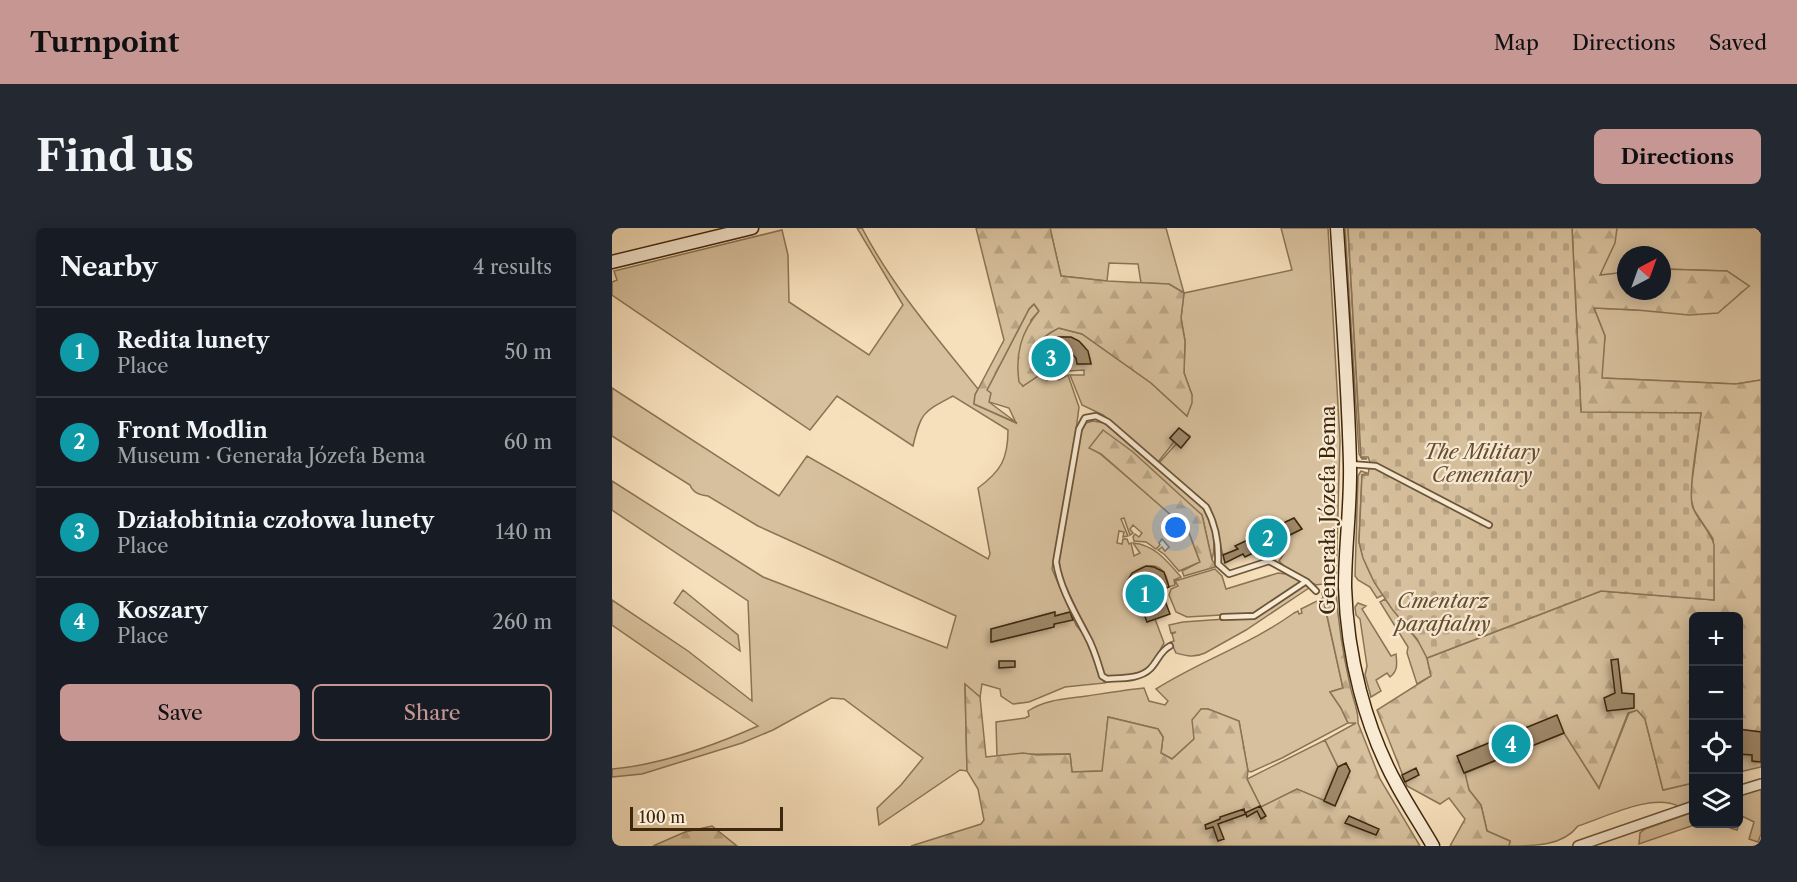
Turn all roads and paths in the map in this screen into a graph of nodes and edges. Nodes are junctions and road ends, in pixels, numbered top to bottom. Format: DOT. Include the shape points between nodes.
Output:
graph roads {
  1 [pos="753,228"];
  2 [pos="1337,228"];
  3 [pos="612,262"];
  4 [pos="1350,464"];
  5 [pos="1489,525"];
  6 [pos="1305,582"];
  7 [pos="1316,591"];
  8 [pos="1223,617"];
  9 [pos="1170,646"];
  10 [pos="1761,784"];
  11 [pos="1743,789"];
  12 [pos="1689,809"];
  13 [pos="1433,846"];
  14 [pos="1578,846"];
  1 -- 3 [label="street"];
  2 -- 4 [label="street, Generała Józefa Bema"];
  4 -- 5 [label="lane" via="1376,466"];
  4 -- 13 [label="street, Generała Józefa Bema" via="1345,586 1356,673 1367,715 1397,786"];
  6 -- 7 [label="lane"];
  6 -- 8 [label="lane" via="1254,616"];
  6 -- 9 [label="lane" via="1269,561 1229,574 1218,564 1213,520 1206,507 1108,422 1096,416 1085,417 1079,429 1056,562 1058,572 1102,676 1107,679 1141,675"];
  10 -- 11 [label="street"];
  12 -- 14 [label="street"];
}
